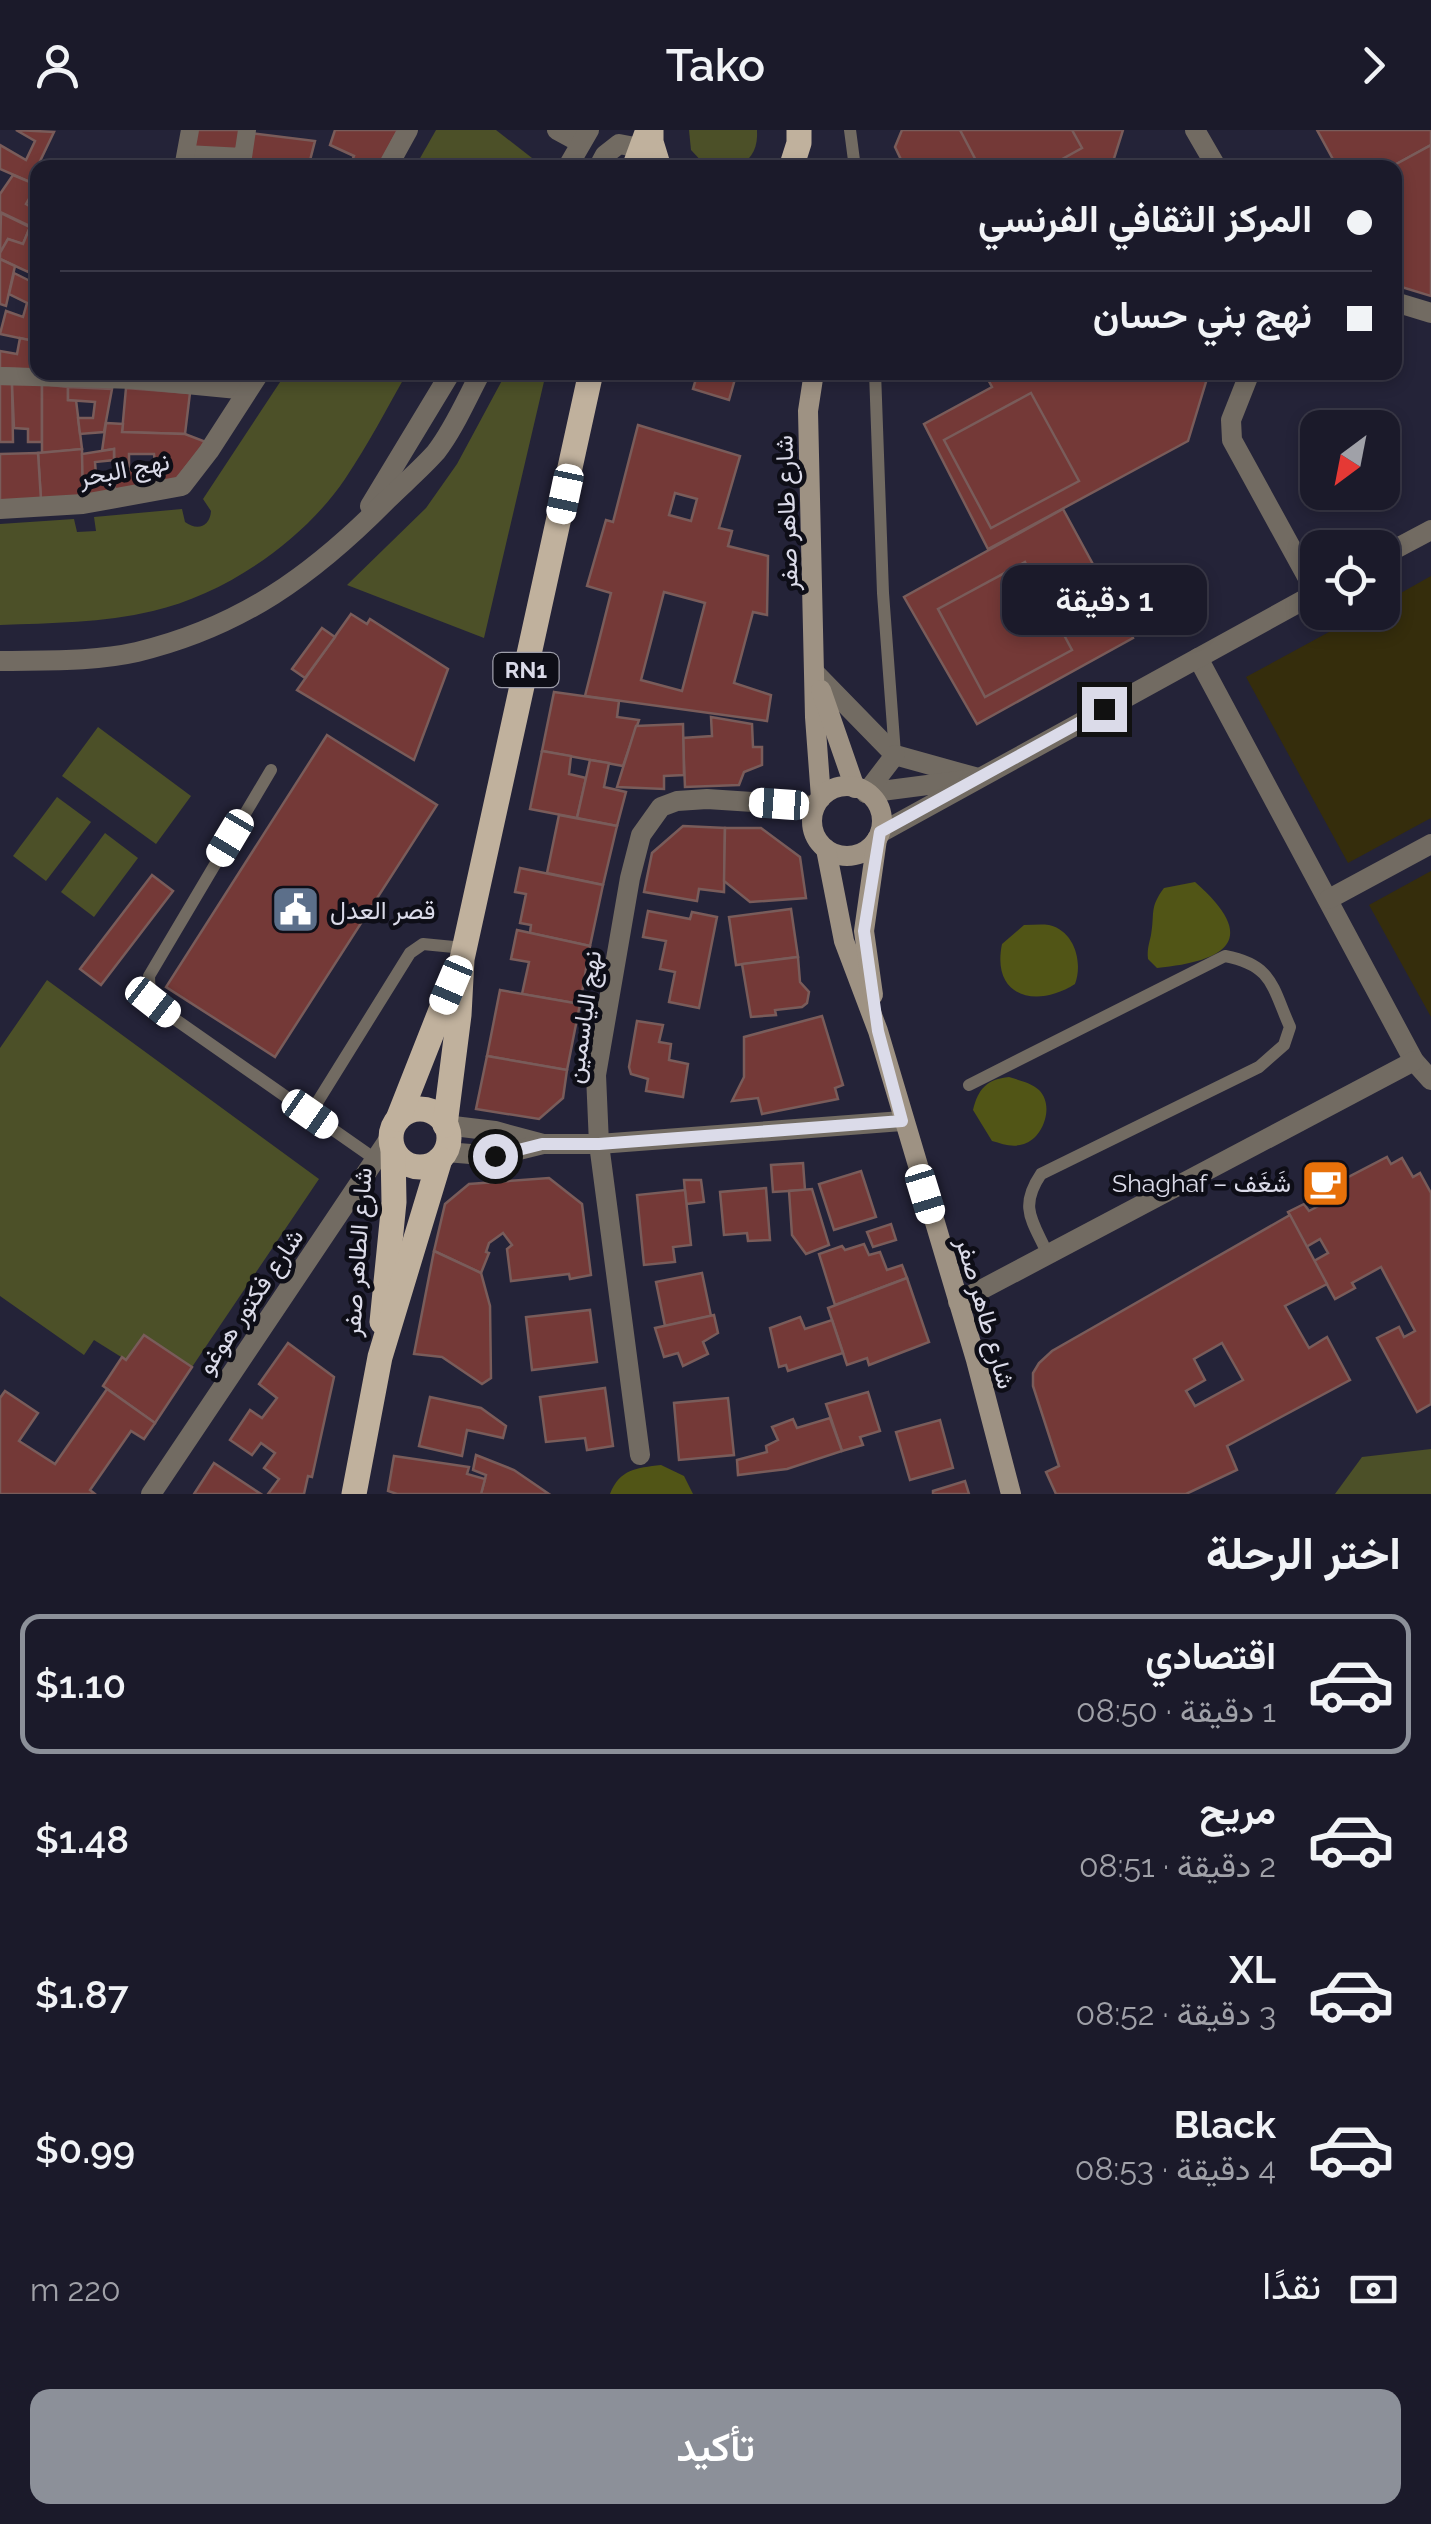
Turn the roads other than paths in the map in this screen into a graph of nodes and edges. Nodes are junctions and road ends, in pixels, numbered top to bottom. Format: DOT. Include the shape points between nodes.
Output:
graph roads {
  1 [pos="190,130"];
  2 [pos="247,130"];
  3 [pos="408,130"];
  4 [pos="558,130"];
  5 [pos="850,130"];
  6 [pos="1195,130"];
  7 [pos="585,137"];
  8 [pos="648,151"];
  9 [pos="185,160"];
  10 [pos="200,160"];
  11 [pos="391,160"];
  12 [pos="572,160"];
  13 [pos="602,160"];
  14 [pos="855,160"];
  15 [pos="1213,160"];
  16 [pos="1402,304"];
  17 [pos="1431,313"];
  18 [pos="0,376"];
  19 [pos="30,376"];
  20 [pos="166,380"];
  21 [pos="255,380"];
  22 [pos="446,380"];
  23 [pos="476,380"];
  24 [pos="591,380"];
  25 [pos="801,380"];
  26 [pos="813,380"];
  27 [pos="875,380"];
  28 [pos="1247,380"];
  29 [pos="248,391"];
  30 [pos="808,412"];
  31 [pos="0,509"];
  32 [pos="1431,530"];
  33 [pos="347,541"];
  34 [pos="1400,546"];
  35 [pos="1300,562"];
  36 [pos="1300,601"];
  37 [pos="1198,658"];
  38 [pos="0,661"];
  39 [pos="816,674"];
  40 [pos="895,755"];
  41 [pos="271,770"];
  42 [pos="978,778"];
  43 [pos="861,790"];
  44 [pos="818,802"];
  45 [pos="878,836"];
  46 [pos="1431,844"];
  47 [pos="826,849"];
  48 [pos="1329,899"];
  49 [pos="463,954"];
  50 [pos="878,1031"];
  51 [pos="1414,1061"];
  52 [pos="1431,1080"];
  53 [pos="968,1085"];
  54 [pos="310,1114"];
  55 [pos="902,1121"];
  56 [pos="389,1141"];
  57 [pos="599,1144"];
  58 [pos="444,1145"];
  59 [pos="1048,1255"];
  60 [pos="958,1302"];
  61 [pos="380,1357"];
  62 [pos="640,1456"];
  63 [pos="152,1494"];
  64 [pos="354,1494"];
  65 [pos="1010,1494"];
  1 -- 9 [label="street"];
  2 -- 10 [label="street" via="243,157"];
  3 -- 11 [label="street"];
  4 -- 7 [label="street"];
  5 -- 14 [label="lane"];
  6 -- 15 [label="street"];
  7 -- 12 [label="street"];
  8 -- 13 [label="street" via="619,144"];
  16 -- 17 [label="street"];
  18 -- 19 [label="street"];
  20 -- 29 [label="street"];
  21 -- 29 [label="street, نهج البحر"];
  22 -- 33 [label="street"];
  23 -- 33 [label="street" via="437,450"];
  24 -- 49 [label="main road, شارع الطاهر صفر / RN1"];
  25 -- 30 [label="main road, شارع طاهر صفر"];
  26 -- 30 [label="main road, شارع طاهر صفر"];
  27 -- 40 [label="lane"];
  28 -- 35 [label="street" via="1232,440"];
  29 -- 31 [label="street, نهج البحر" via="182,486 83,504"];
  30 -- 39 [label="main road, شارع طاهر صفر"];
  32 -- 34 [label="street"];
  33 -- 38 [label="street" via="272,598 183,639 116,655"];
  36 -- 37 [label="street"];
  37 -- 42 [label="street"];
  37 -- 48 [label="street"];
  39 -- 40 [label="street"];
  39 -- 43 [label="main road, شارع طاهر صفر"];
  39 -- 44 [label="main road, شارع طاهر صفر"];
  40 -- 42 [label="street"];
  40 -- 43 [label="street"];
  41 -- 54 [label="lane" via="149,976 149,990 169,1015"];
  42 -- 43 [label="street"];
  42 -- 45 [label="street"];
  43 -- 44 [label="main road" via="837,788"];
  43 -- 45 [label="main road, شارع طاهر صفر" via="880,810"];
  44 -- 47 [label="main road, شارع طاهر صفر" via="812,830"];
  44 -- 57 [label="street, نهج الياسمين" via="677,801 662,807 641,835 596,1074"];
  45 -- 47 [label="main road" via="870,848 848,856"];
  45 -- 50 [label="main road, شارع طاهر صفر" via="864,931"];
  46 -- 48 [label="street"];
  47 -- 50 [label="main road, شارع طاهر صفر" via="844,941"];
  48 -- 51 [label="street"];
  49 -- 54 [label="lane" via="423,944 410,953"];
  49 -- 56 [label="main road, شارع الطاهر صفر / RN1"];
  49 -- 58 [label="main road, شارع الطاهر صفر / RN1"];
  50 -- 55 [label="main road, شارع طاهر صفر"];
  51 -- 52 [label="street"];
  51 -- 59 [label="street"];
  53 -- 59 [label="lane" via="1225,956 1263,969 1290,1028 1284,1045 1259,1067 1041,1174 1026,1208"];
  54 -- 56 [label="lane"];
  55 -- 57 [label="street"];
  55 -- 60 [label="main road, شارع طاهر صفر"];
  56 -- 58 [label="main road" via="409,1165 430,1165"];
  56 -- 58 [label="main road" via="405,1113 423,1109 440,1117"];
  56 -- 61 [label="main road, شارع الطاهر صفر / RN1" via="394,1202"];
  56 -- 63 [label="street, شارع فكتور هوغو"];
  57 -- 58 [label="street" via="542,1144 495,1156"];
  57 -- 62 [label="street, نهج الياسمين"];
  58 -- 61 [label="main road, شارع الطاهر صفر / RN1"];
  59 -- 60 [label="street"];
  60 -- 65 [label="main road, شارع طاهر صفر"];
  61 -- 64 [label="main road, شارع الطاهر صفر / RN1"];
}
